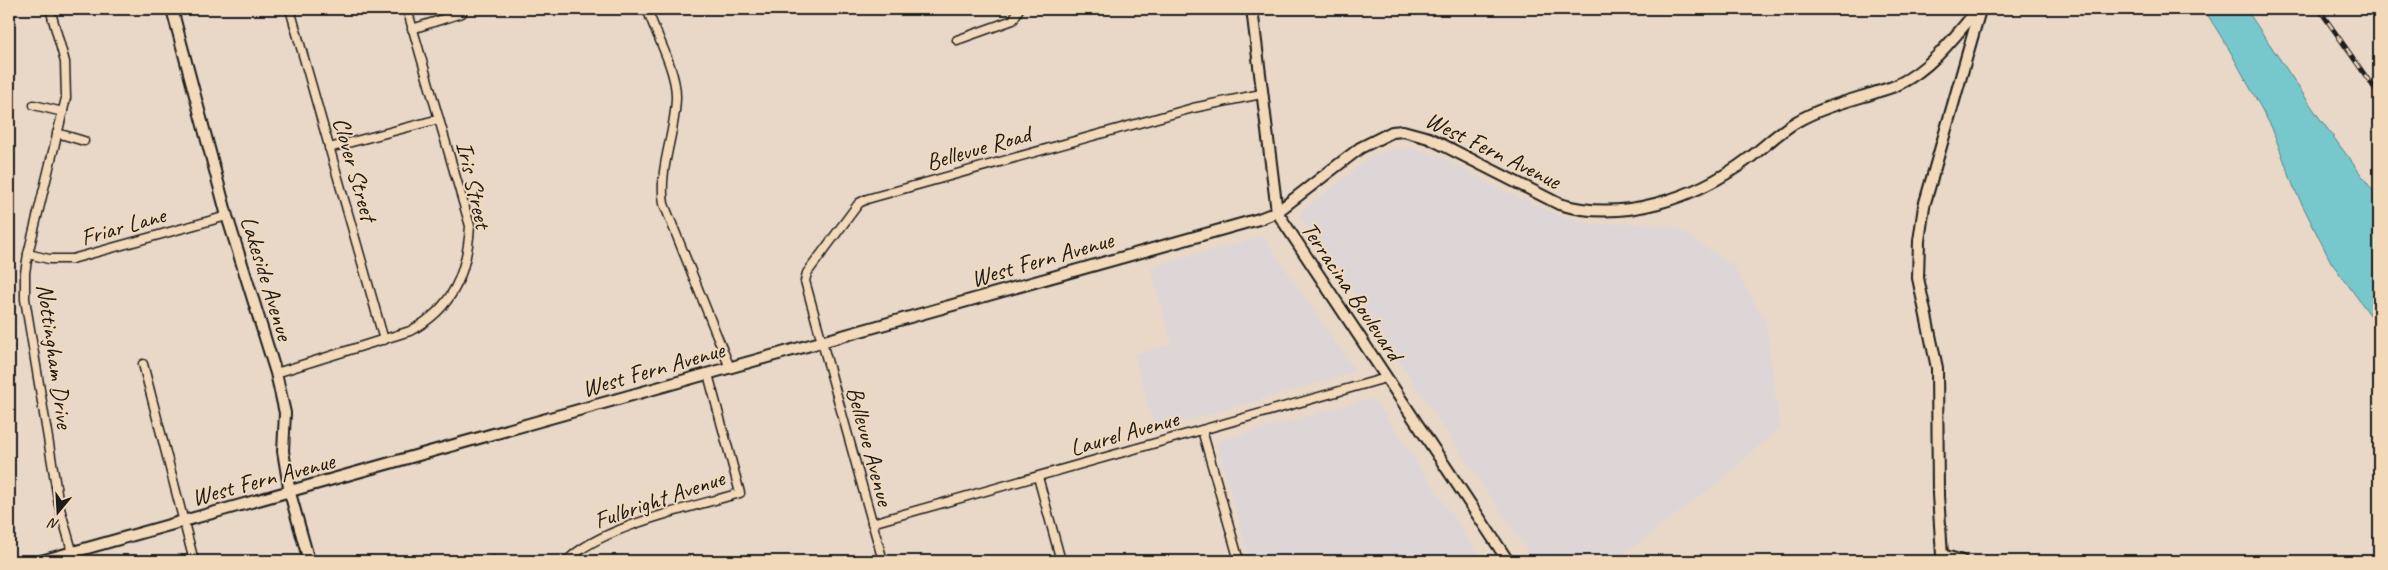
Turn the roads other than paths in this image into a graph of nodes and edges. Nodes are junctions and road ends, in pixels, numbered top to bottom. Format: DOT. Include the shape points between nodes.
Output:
graph roads {
  1 [pos="50,9"];
  2 [pos="172,9"];
  3 [pos="290,9"];
  4 [pos="407,9"];
  5 [pos="647,9"];
  6 [pos="1019,9"];
  7 [pos="1252,9"];
  8 [pos="1979,9"];
  9 [pos="462,13"];
  10 [pos="412,29"];
  11 [pos="957,40"];
  12 [pos="1261,94"];
  13 [pos="34,105"];
  14 [pos="63,112"];
  15 [pos="439,119"];
  16 [pos="57,133"];
  17 [pos="84,141"];
  18 [pos="329,148"];
  19 [pos="1277,212"];
  20 [pos="227,216"];
  21 [pos="28,254"];
  22 [pos="384,340"];
  23 [pos="822,341"];
  24 [pos="143,364"];
  25 [pos="730,368"];
  26 [pos="276,373"];
  27 [pos="708,374"];
  28 [pos="1386,378"];
  29 [pos="1202,430"];
  30 [pos="1038,477"];
  31 [pos="290,493"];
  32 [pos="183,521"];
  33 [pos="872,523"];
  34 [pos="74,557"];
  35 [pos="1943,558"];
  36 [pos="41,561"];
  37 [pos="194,561"];
  38 [pos="309,561"];
  39 [pos="567,561"];
  40 [pos="883,561"];
  41 [pos="1061,561"];
  42 [pos="1240,561"];
  43 [pos="1508,561"];
  44 [pos="1962,561"];
  1 -- 14 [label="street, Nottingham Drive" via="65,62"];
  2 -- 20 [label="main road, Lakeside Avenue"];
  3 -- 18 [label="street, Clover Street"];
  4 -- 10 [label="street, Iris Street"];
  5 -- 25 [label="street" via="674,81 676,95 662,192 664,204"];
  6 -- 11 [label="street" via="1013,20"];
  7 -- 12 [label="main road, Terracina Boulevard"];
  8 -- 19 [label="main road, West Fern Avenue" via="1923,70 1898,85 1795,122 1721,177 1665,200 1613,211 1577,210 1429,138 1403,130 1360,148"];
  8 -- 35 [label="main road" via="1929,189 1919,241 1918,278 1937,368 1938,495"];
  9 -- 10 [label="street"];
  10 -- 15 [label="street, Iris Street"];
  12 -- 19 [label="main road, Terracina Boulevard"];
  12 -- 23 [label="street, Bellevue Road" via="1193,108 859,203 806,273 805,281"];
  13 -- 14 [label="street"];
  14 -- 16 [label="street, Nottingham Drive"];
  15 -- 18 [label="street"];
  15 -- 22 [label="street, Iris Street" via="470,226 468,255 462,275 449,298 430,321"];
  16 -- 17 [label="street"];
  16 -- 21 [label="street, Nottingham Drive"];
  18 -- 22 [label="street, Clover Street"];
  19 -- 23 [label="main road, West Fern Avenue"];
  19 -- 28 [label="main road, Terracina Boulevard"];
  20 -- 21 [label="street, Friar Lane" via="72,259 49,259"];
  20 -- 26 [label="main road, Lakeside Avenue"];
  21 -- 34 [label="street, Nottingham Drive" via="25,299 36,372 59,505"];
  22 -- 26 [label="street, Iris Street"];
  23 -- 25 [label="main road, West Fern Avenue"];
  23 -- 33 [label="street, Bellevue Avenue"];
  24 -- 32 [label="street"];
  25 -- 27 [label="main road, West Fern Avenue"];
  26 -- 31 [label="main road, Lakeside Avenue" via="285,412 283,451"];
  27 -- 31 [label="main road, West Fern Avenue"];
  27 -- 39 [label="street, Fulbright Avenue" via="740,493 607,535 586,545"];
  28 -- 29 [label="street, Laurel Avenue"];
  28 -- 43 [label="main road, Terracina Boulevard"];
  29 -- 30 [label="street, Laurel Avenue"];
  29 -- 42 [label="street"];
  30 -- 33 [label="street, Laurel Avenue"];
  30 -- 41 [label="street"];
  31 -- 32 [label="main road, West Fern Avenue"];
  31 -- 38 [label="main road, Lakeside Avenue"];
  32 -- 34 [label="main road, West Fern Avenue"];
  32 -- 37 [label="street"];
  33 -- 40 [label="street, Bellevue Avenue"];
  34 -- 36 [label="main road, West Fern Avenue"];
  35 -- 44 [label="main road"];
}
